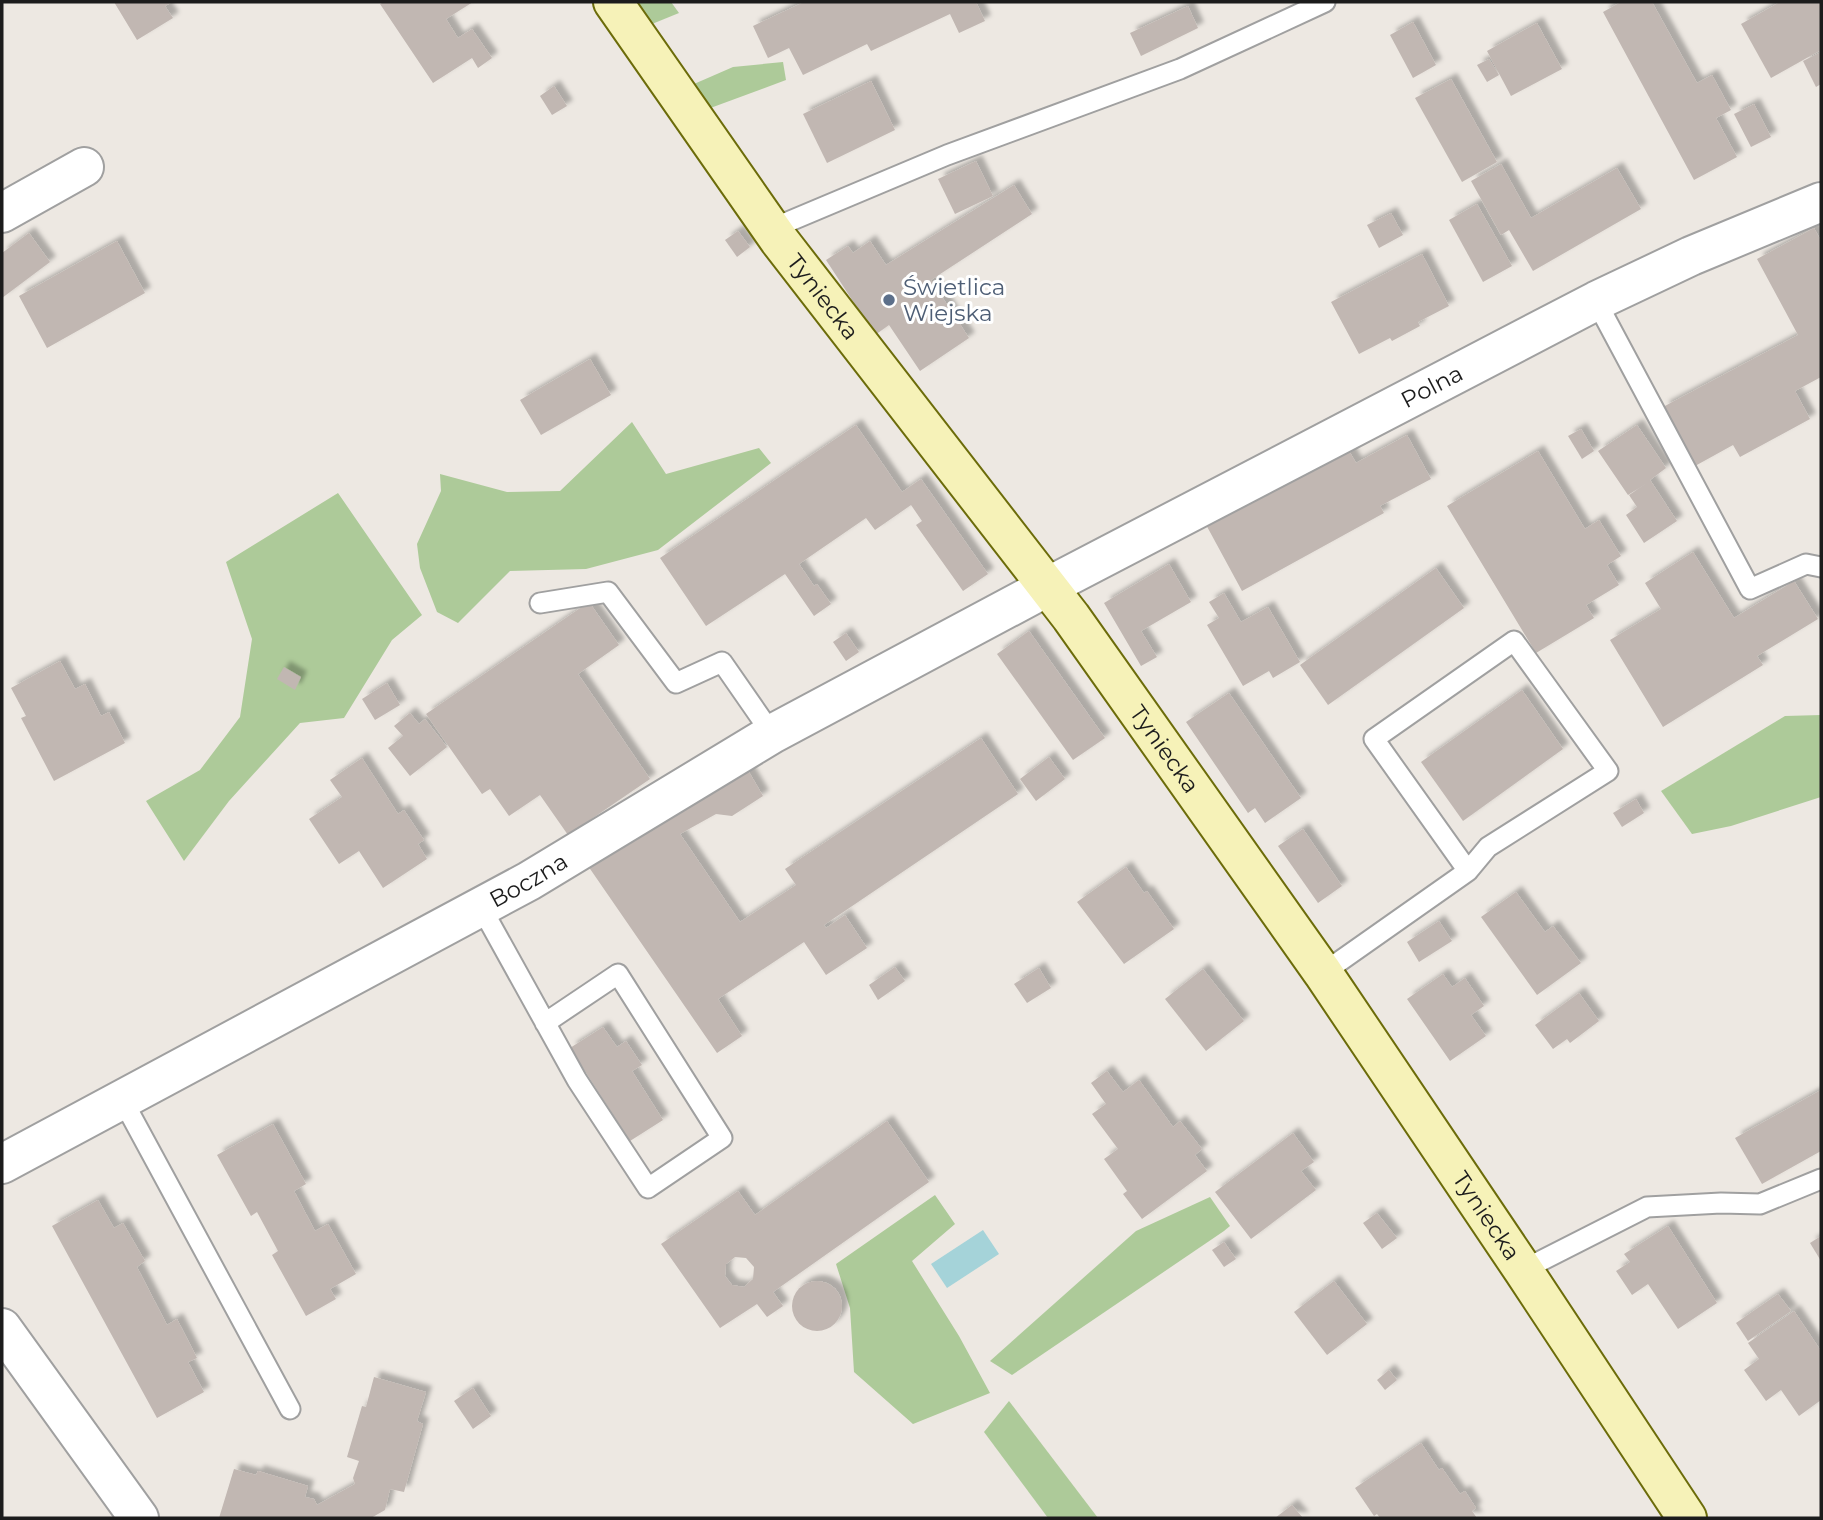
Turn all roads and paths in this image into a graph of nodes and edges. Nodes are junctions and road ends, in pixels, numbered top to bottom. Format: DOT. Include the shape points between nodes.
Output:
graph roads {
  1 [pos="613,2"];
  2 [pos="1325,2"];
  3 [pos="85,167"];
  4 [pos="1821,202"];
  5 [pos="2,212"];
  6 [pos="771,229"];
  7 [pos="1596,301"];
  8 [pos="1821,567"];
  9 [pos="1049,586"];
  10 [pos="540,603"];
  11 [pos="772,734"];
  12 [pos="1468,871"];
  13 [pos="481,907"];
  14 [pos="1323,973"];
  15 [pos="545,1023"];
  16 [pos="122,1099"];
  17 [pos="2,1164"];
  18 [pos="1821,1179"];
  19 [pos="1523,1270"];
  20 [pos="2,1328"];
  21 [pos="290,1409"];
  22 [pos="139,1518"];
  23 [pos="1687,1518"];
  1 -- 6 [label="street, Tyniecka"];
  2 -- 6 [label="lane" via="1180,69 947,155"];
  3 -- 5 [label="street"];
  4 -- 7 [label="street, Polna"];
  6 -- 9 [label="street, Tyniecka"];
  7 -- 8 [label="lane" via="1750,589 1806,564"];
  7 -- 9 [label="street, Polna"];
  9 -- 11 [label="street, Boczna"];
  9 -- 14 [label="street, Tyniecka"];
  10 -- 11 [label="lane" via="608,592 676,683 722,662"];
  11 -- 13 [label="street, Boczna"];
  12 -- 12 [label="lane" via="1488,847 1608,771 1514,641 1374,739"];
  12 -- 14 [label="lane"];
  13 -- 15 [label="lane"];
  13 -- 16 [label="street, Boczna"];
  14 -- 19 [label="street, Tyniecka"];
  15 -- 15 [label="lane" via="648,1188 722,1138 618,974"];
  16 -- 17 [label="street, Boczna"];
  16 -- 21 [label="lane"];
  18 -- 19 [label="lane" via="1760,1204 1647,1207"];
  19 -- 23 [label="street, Tyniecka"];
  20 -- 22 [label="street"];
}
